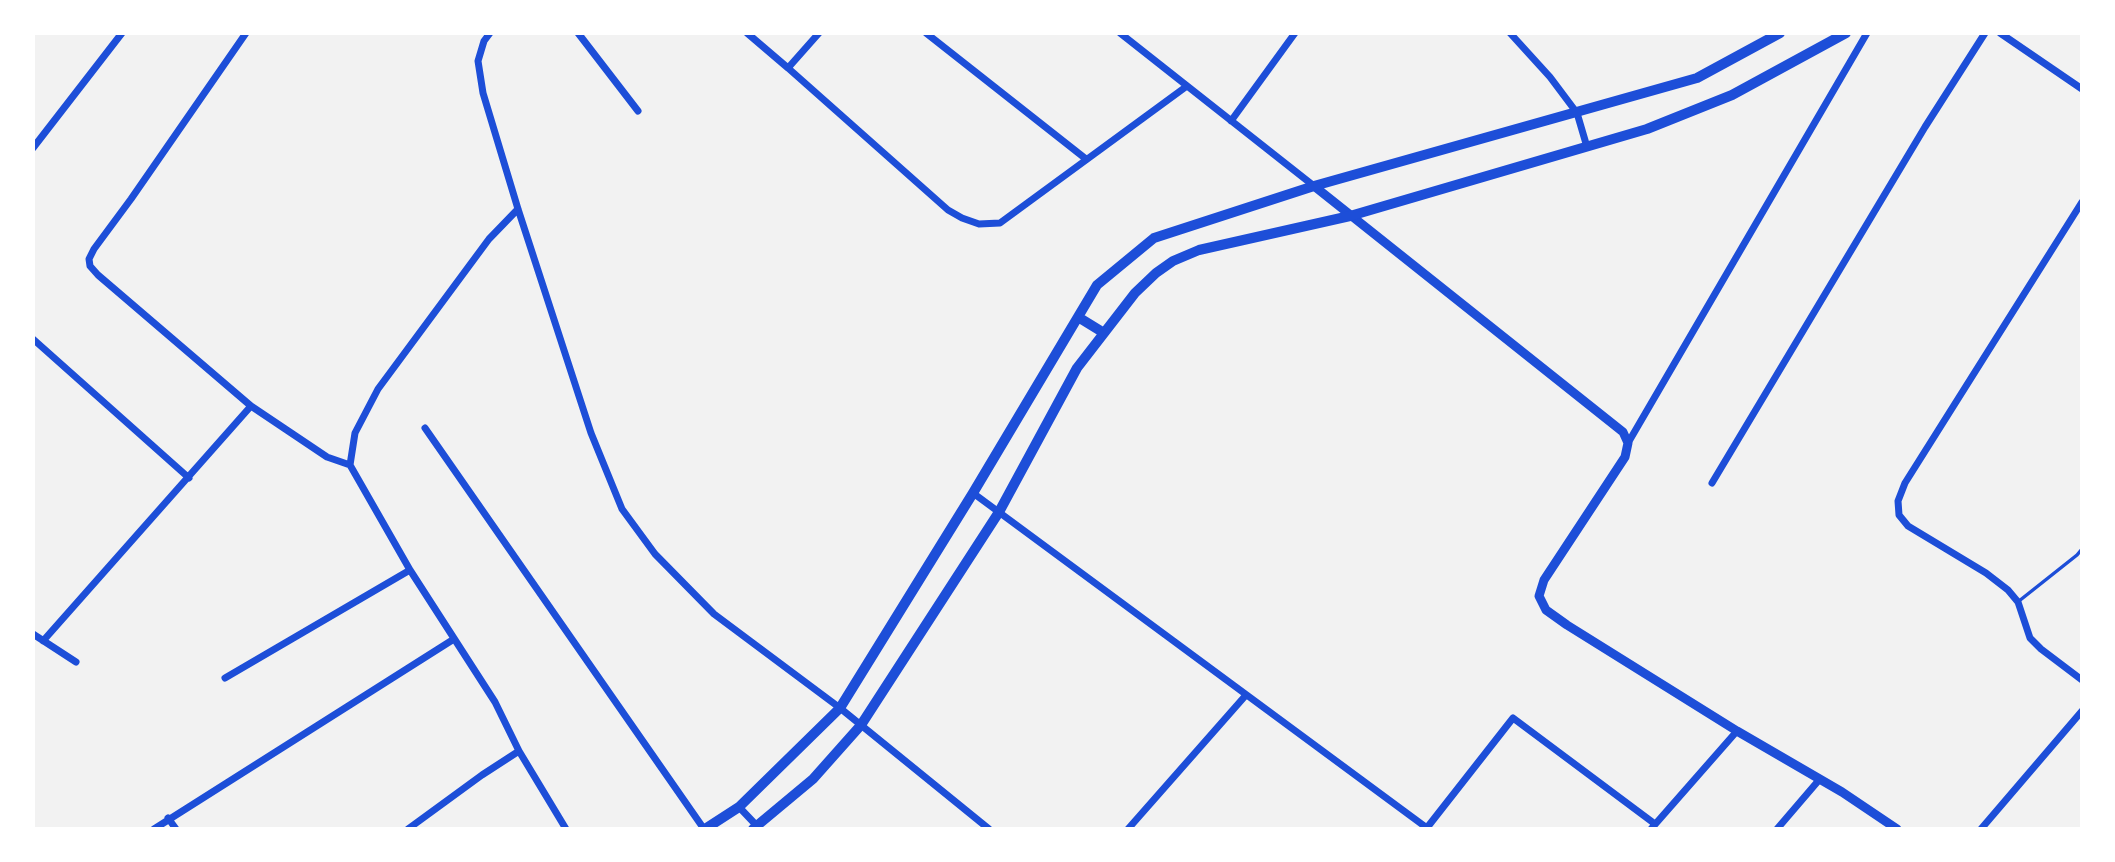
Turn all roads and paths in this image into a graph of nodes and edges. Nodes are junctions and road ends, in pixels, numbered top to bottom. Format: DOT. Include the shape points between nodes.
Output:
graph roads {
  1 [pos="122,33"];
  2 [pos="246,33"];
  3 [pos="490,33"];
  4 [pos="578,33"];
  5 [pos="747,33"];
  6 [pos="818,33"];
  7 [pos="926,33"];
  8 [pos="1120,33"];
  9 [pos="1295,33"];
  10 [pos="1510,33"];
  11 [pos="1780,33"];
  12 [pos="1846,33"];
  13 [pos="1867,33"];
  14 [pos="1985,33"];
  15 [pos="2000,33"];
  16 [pos="788,68"];
  17 [pos="1186,86"];
  18 [pos="2082,89"];
  19 [pos="638,111"];
  20 [pos="1577,113"];
  21 [pos="1231,121"];
  22 [pos="1587,147"];
  23 [pos="33,148"];
  24 [pos="1086,159"];
  25 [pos="1314,186"];
  26 [pos="2082,202"];
  27 [pos="518,209"];
  28 [pos="1350,216"];
  29 [pos="1078,317"];
  30 [pos="1104,333"];
  31 [pos="33,339"];
  32 [pos="251,406"];
  33 [pos="425,428"];
  34 [pos="1628,443"];
  35 [pos="350,465"];
  36 [pos="189,478"];
  37 [pos="1712,482"];
  38 [pos="973,494"];
  39 [pos="999,512"];
  40 [pos="2082,549"];
  41 [pos="410,570"];
  42 [pos="2018,602"];
  43 [pos="33,634"];
  44 [pos="454,639"];
  45 [pos="43,641"];
  46 [pos="76,662"];
  47 [pos="225,678"];
  48 [pos="2082,680"];
  49 [pos="1246,695"];
  50 [pos="840,708"];
  51 [pos="2082,710"];
  52 [pos="861,725"];
  53 [pos="1737,731"];
  54 [pos="519,751"];
  55 [pos="1819,780"];
  56 [pos="739,807"];
  57 [pos="168,818"];
  58 [pos="1653,827"];
  59 [pos="756,828"];
  60 [pos="1426,828"];
  61 [pos="154,829"];
  62 [pos="176,829"];
  63 [pos="408,829"];
  64 [pos="566,829"];
  65 [pos="704,829"];
  66 [pos="989,829"];
  67 [pos="1128,829"];
  68 [pos="1777,829"];
  69 [pos="1897,829"];
  70 [pos="1981,829"];
  1 -- 23 [label="street"];
  2 -- 32 [label="street" via="89,259 98,275"];
  3 -- 27 [label="street" via="478,61 483,93"];
  4 -- 19 [label="street"];
  5 -- 16 [label="street"];
  6 -- 16 [label="street"];
  7 -- 24 [label="street"];
  8 -- 17 [label="street"];
  9 -- 21 [label="street"];
  10 -- 20 [label="street"];
  11 -- 20 [label="main road" via="1697,78"];
  12 -- 22 [label="main road" via="1732,95 1647,130"];
  13 -- 34 [label="street"];
  14 -- 37 [label="street"];
  15 -- 18 [label="street"];
  16 -- 24 [label="street" via="948,210 979,224 1000,223"];
  17 -- 21 [label="street"];
  17 -- 24 [label="street"];
  20 -- 22 [label="street"];
  20 -- 25 [label="main road"];
  21 -- 25 [label="street"];
  22 -- 28 [label="main road"];
  25 -- 28 [label="street"];
  25 -- 29 [label="main road" via="1154,238 1097,285"];
  26 -- 42 [label="street" via="1898,501 1899,515 1908,526 1986,573"];
  27 -- 35 [label="street" via="488,239 378,389 355,433"];
  27 -- 50 [label="street" via="591,433 622,509 655,554 714,614"];
  28 -- 30 [label="main road" via="1199,250 1173,261 1135,293"];
  28 -- 34 [label="street" via="1623,432"];
  29 -- 30 [label="main road"];
  29 -- 38 [label="main road"];
  30 -- 39 [label="main road" via="1077,368"];
  31 -- 36 [label="street"];
  32 -- 35 [label="street" via="327,457"];
  32 -- 36 [label="street"];
  33 -- 65 [label="street"];
  34 -- 53 [label="street" via="1625,457 1544,579 1539,596 1546,610 1567,625"];
  35 -- 41 [label="street"];
  36 -- 45 [label="street"];
  38 -- 39 [label="street"];
  38 -- 50 [label="main road"];
  39 -- 49 [label="street"];
  39 -- 52 [label="main road"];
  40 -- 42 [label="lane"];
  41 -- 44 [label="street"];
  41 -- 47 [label="street"];
  42 -- 48 [label="street" via="2030,638"];
  43 -- 45 [label="street"];
  44 -- 54 [label="street" via="495,702"];
  44 -- 57 [label="street"];
  45 -- 46 [label="street"];
  49 -- 60 [label="street"];
  49 -- 67 [label="street"];
  50 -- 52 [label="street"];
  50 -- 56 [label="main road"];
  51 -- 70 [label="street"];
  52 -- 59 [label="main road" via="813,779"];
  52 -- 66 [label="street"];
  53 -- 55 [label="street"];
  53 -- 58 [label="street"];
  54 -- 63 [label="street"];
  54 -- 64 [label="street"];
  55 -- 68 [label="street"];
  55 -- 69 [label="street"];
  56 -- 59 [label="street"];
  56 -- 65 [label="main road"];
  57 -- 61 [label="street"];
  57 -- 62 [label="street"];
  58 -- 60 [label="street" via="1513,718"];
}
